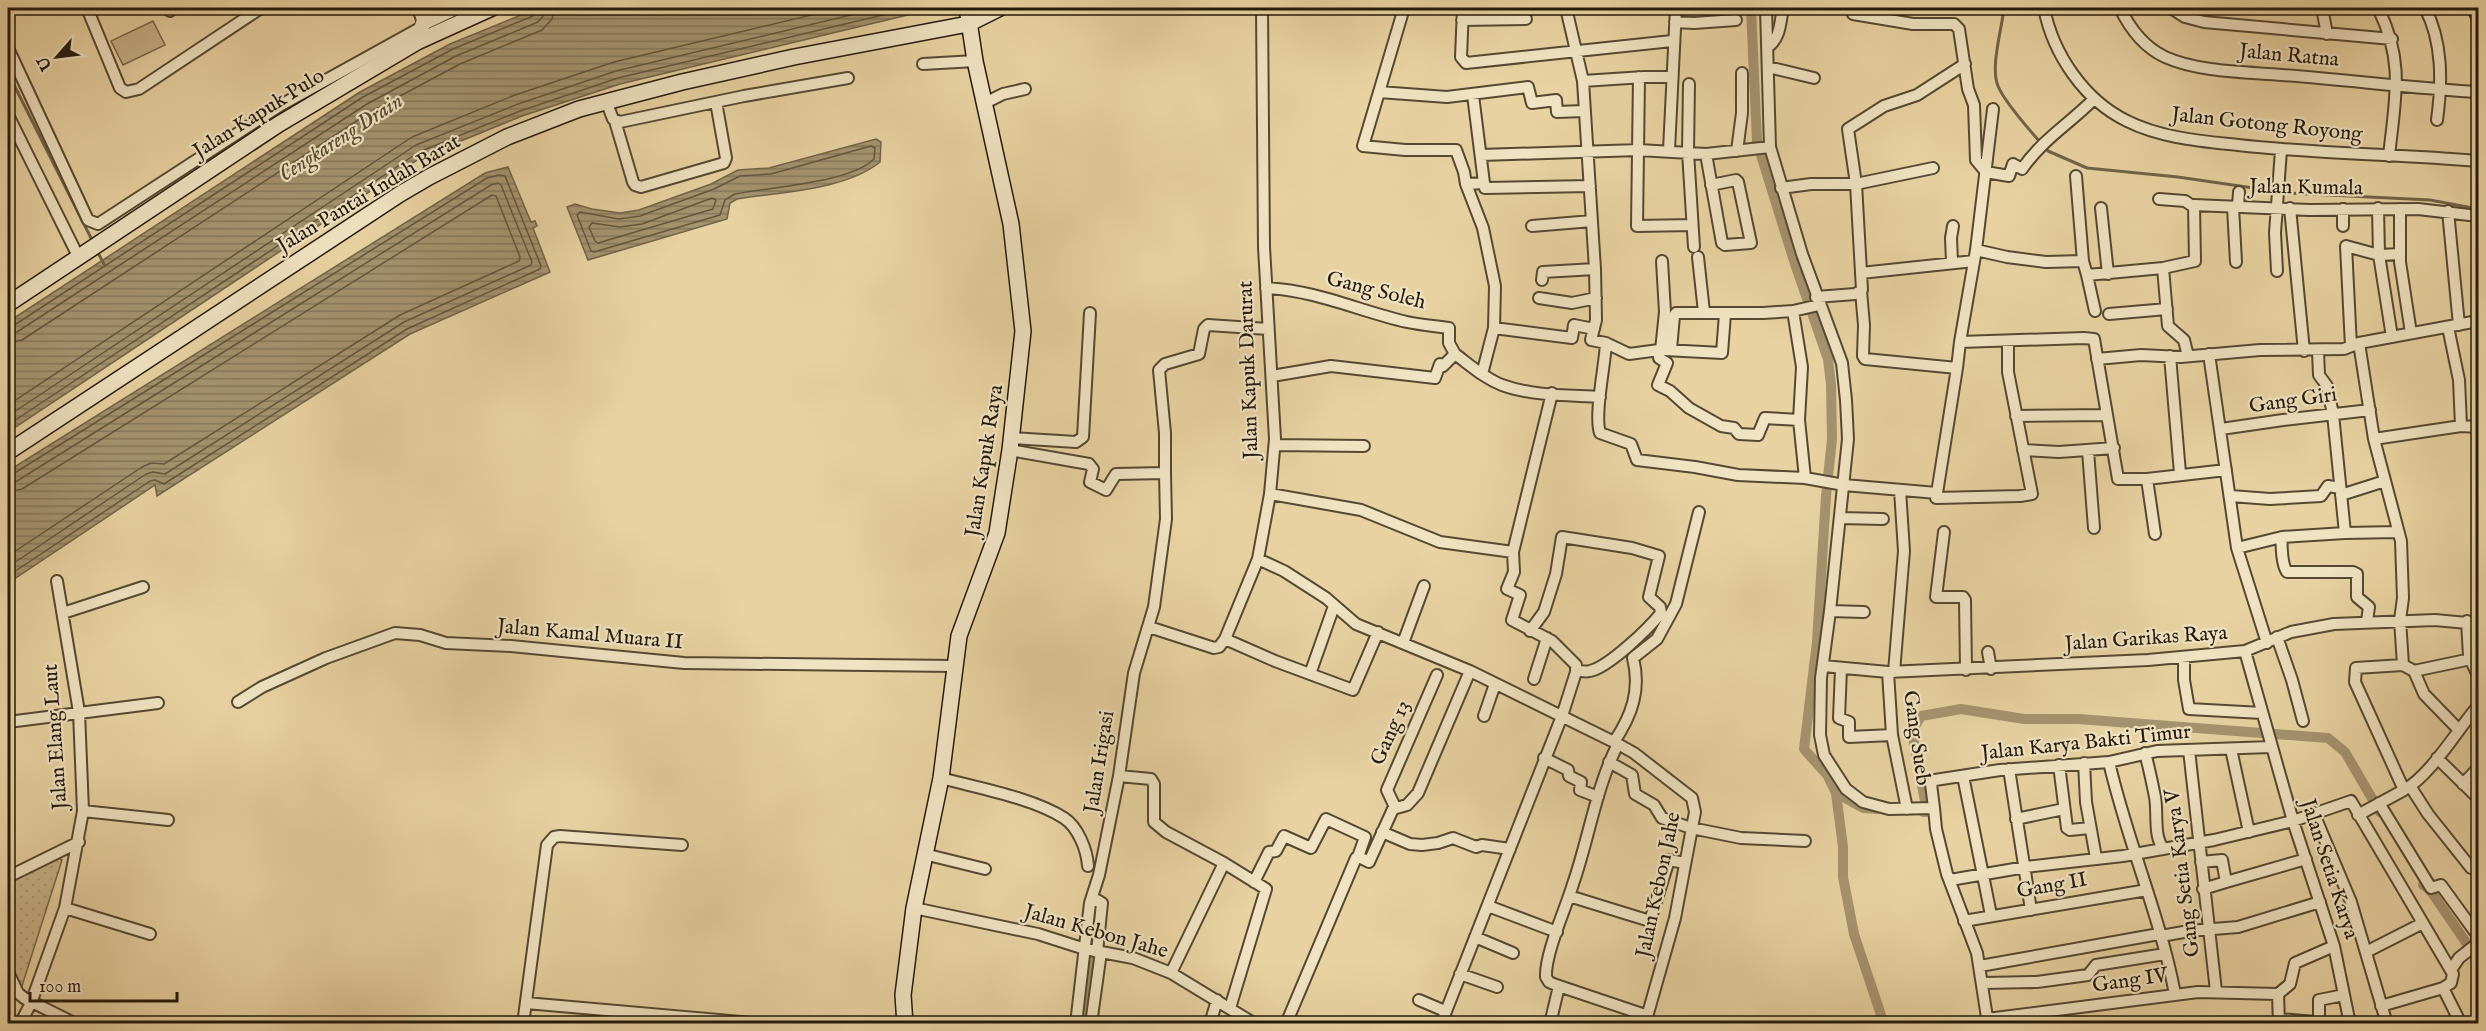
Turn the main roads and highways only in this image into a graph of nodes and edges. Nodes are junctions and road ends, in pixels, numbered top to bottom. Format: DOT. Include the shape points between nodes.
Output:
graph roads {
  1 [pos="492,8"];
  2 [pos="967,8"];
  3 [pos="1000,8"];
  4 [pos="466,13"];
  5 [pos="968,24"];
  6 [pos="8,304"];
  7 [pos="8,452"];
  8 [pos="905,1023"];
  1 -- 4 [label="main road, Jalan Kapuk Pulo"];
  2 -- 5 [label="main road, Jalan Kapuk Raya"];
  3 -- 5 [label="main road, Jalan Pantai Indah Barat"];
  4 -- 6 [label="main road, Jalan Kapuk Pulo" via="421,31"];
  5 -- 7 [label="main road, Jalan Pantai Indah Barat" via="806,55 606,102 507,138 429,177 345,229"];
  5 -- 8 [label="main road, Jalan Kapuk Raya" via="1011,224 1023,331 998,533 962,627 954,666 941,778 914,908 903,995"];
}
